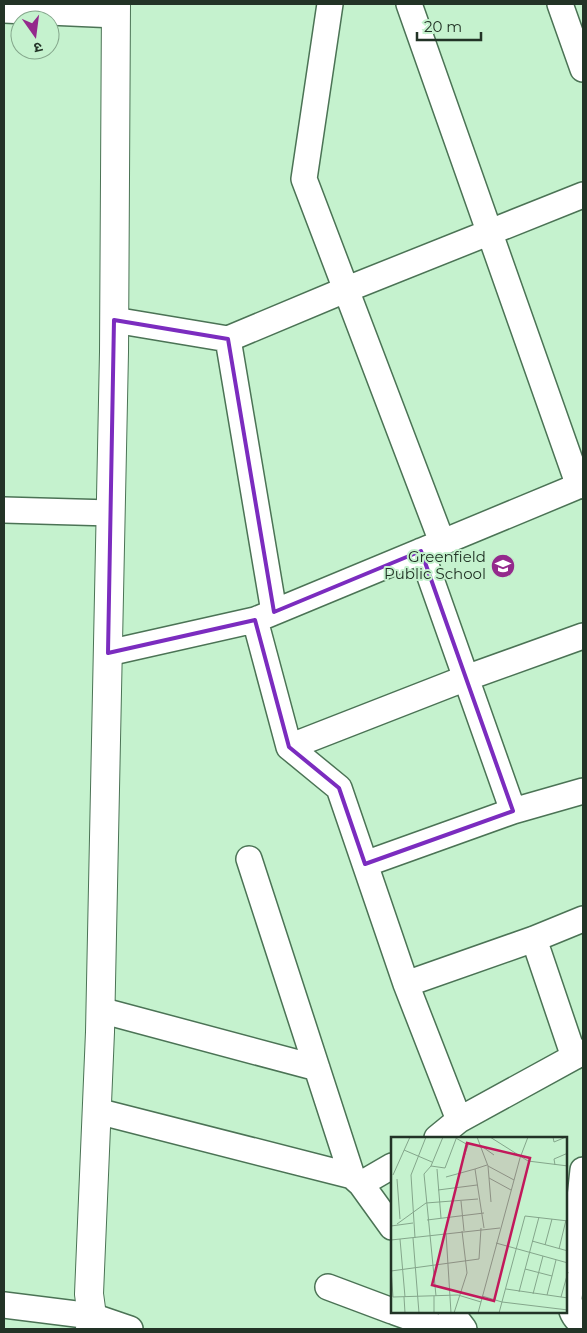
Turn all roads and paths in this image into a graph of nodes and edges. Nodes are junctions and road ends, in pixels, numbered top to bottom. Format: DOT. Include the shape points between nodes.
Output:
graph roads {
  1 [pos="330,4"];
  2 [pos="409,4"];
  3 [pos="560,4"];
  4 [pos="116,9"];
  5 [pos="4,10"];
  6 [pos="583,69"];
  7 [pos="583,194"];
  8 [pos="489,233"];
  9 [pos="345,290"];
  10 [pos="114,320"];
  11 [pos="228,338"];
  12 [pos="581,485"];
  13 [pos="4,510"];
  14 [pos="111,513"];
  15 [pos="432,547"];
  16 [pos="265,616"];
  17 [pos="583,636"];
  18 [pos="108,653"];
  19 [pos="466,678"];
  20 [pos="289,747"];
  21 [pos="583,791"];
  22 [pos="513,811"];
  23 [pos="249,860"];
  24 [pos="365,864"];
  25 [pos="583,919"];
  26 [pos="534,940"];
  27 [pos="406,984"];
  28 [pos="100,1010"];
  29 [pos="579,1054"];
  30 [pos="317,1068"];
  31 [pos="97,1111"];
  32 [pos="459,1120"];
  33 [pos="438,1137"];
  34 [pos="391,1166"];
  35 [pos="583,1170"];
  36 [pos="357,1180"];
  37 [pos="391,1226"];
  38 [pos="328,1287"];
  39 [pos="4,1305"];
  40 [pos="391,1310"];
  41 [pos="398,1313"];
  42 [pos="452,1313"];
  43 [pos="91,1323"];
  44 [pos="583,1324"];
  45 [pos="130,1329"];
  46 [pos="442,1329"];
  47 [pos="464,1329"];
  1 -- 9 [label="street" via="304,179"];
  2 -- 8 [label="street"];
  3 -- 6 [label="street"];
  4 -- 5 [label="street"];
  4 -- 10 [label="street"];
  7 -- 8 [label="street"];
  8 -- 9 [label="street"];
  8 -- 12 [label="street"];
  9 -- 11 [label="street"];
  9 -- 15 [label="street"];
  10 -- 11 [label="street"];
  10 -- 14 [label="street"];
  11 -- 16 [label="street"];
  12 -- 15 [label="street"];
  13 -- 14 [label="street"];
  14 -- 18 [label="street"];
  15 -- 16 [label="street"];
  15 -- 19 [label="street"];
  16 -- 18 [label="street"];
  16 -- 20 [label="street"];
  17 -- 19 [label="street"];
  18 -- 28 [label="street"];
  19 -- 20 [label="street"];
  19 -- 22 [label="street"];
  20 -- 24 [label="street" via="339,788"];
  21 -- 22 [label="street"];
  22 -- 24 [label="street"];
  23 -- 30 [label="street"];
  24 -- 27 [label="street"];
  25 -- 26 [label="street"];
  26 -- 27 [label="street"];
  26 -- 29 [label="street"];
  27 -- 32 [label="street"];
  28 -- 30 [label="street"];
  28 -- 31 [label="street"];
  29 -- 32 [label="street"];
  30 -- 36 [label="street"];
  31 -- 36 [label="street"];
  31 -- 43 [label="street" via="89,1294"];
  32 -- 33 [label="street"];
  34 -- 36 [label="street"];
  35 -- 44 [label="street" via="569,1299 572,1314"];
  36 -- 37 [label="street"];
  38 -- 40 [label="street"];
  39 -- 43 [label="street"];
  41 -- 46 [label="street"];
  42 -- 47 [label="street"];
  43 -- 45 [label="street"];
}
